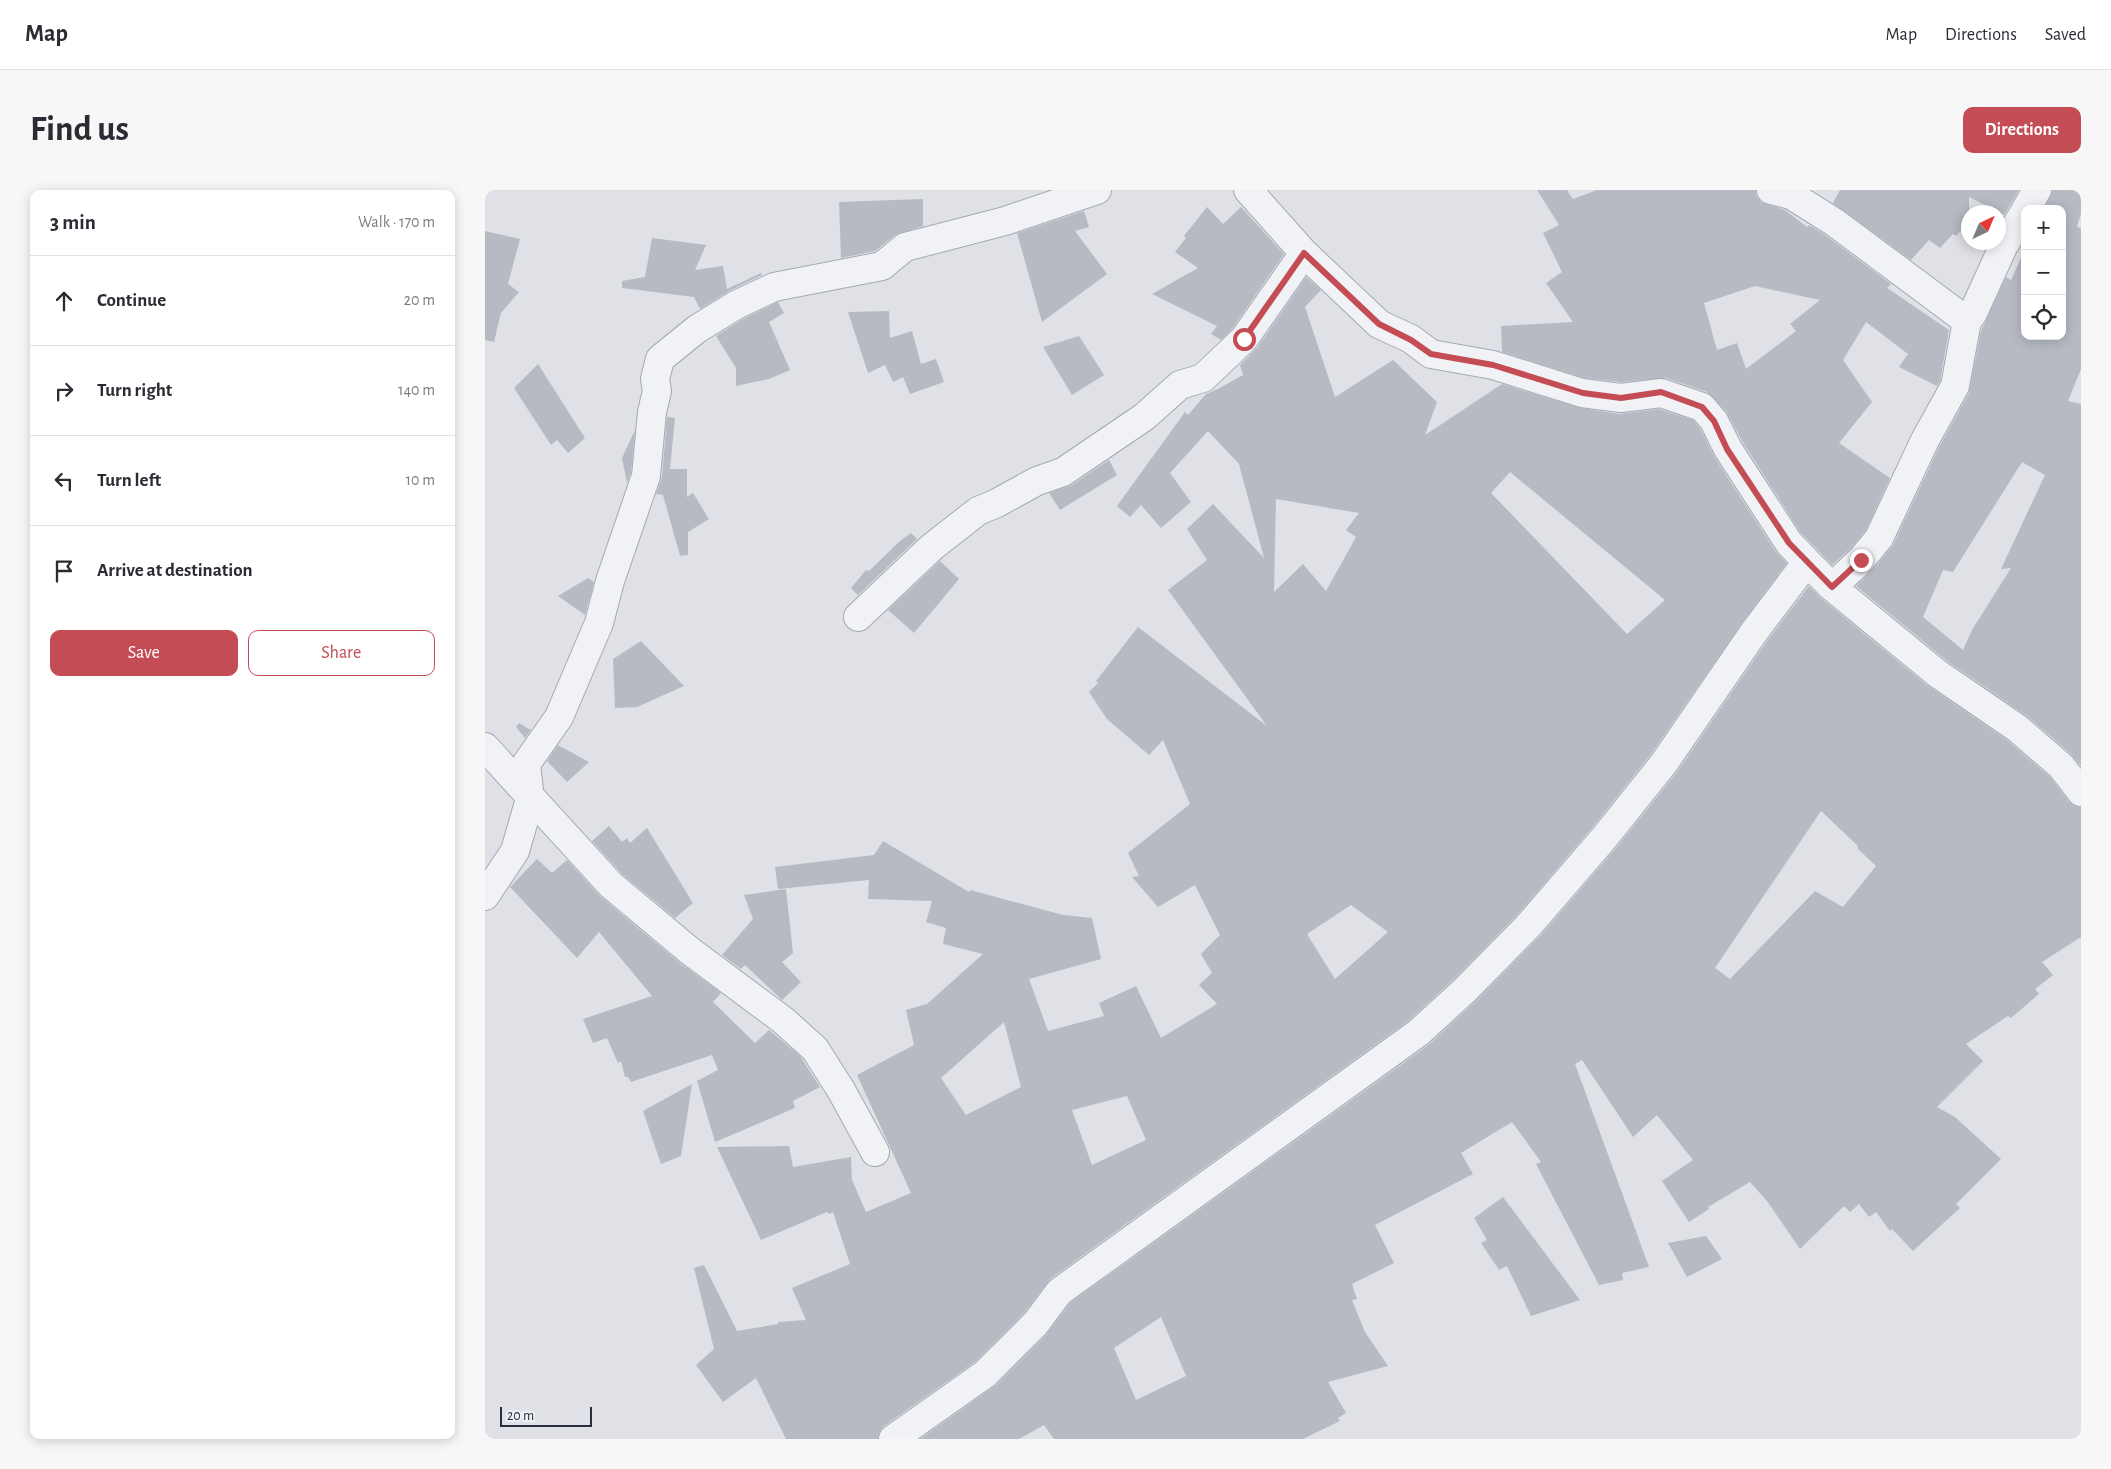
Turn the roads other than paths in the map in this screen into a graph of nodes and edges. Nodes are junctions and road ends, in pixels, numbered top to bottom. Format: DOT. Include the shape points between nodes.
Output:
graph roads {
  1 [pos="1097,190"];
  2 [pos="1248,190"];
  3 [pos="1771,190"];
  4 [pos="2037,190"];
  5 [pos="2028,205"];
  6 [pos="2021,217"];
  7 [pos="1304,253"];
  8 [pos="1967,321"];
  9 [pos="1807,562"];
  10 [pos="1832,587"];
  11 [pos="857,617"];
  12 [pos="485,747"];
  13 [pos="2081,792"];
  14 [pos="530,799"];
  15 [pos="485,896"];
  16 [pos="875,1152"];
  17 [pos="893,1439"];
  1 -- 14 [label="street" via="1005,221 905,247 882,266 774,287 697,329 660,359 651,412 646,476 599,623 559,717 526,764"];
  2 -- 7 [label="street"];
  3 -- 8 [label="street" via="1791,195 1833,222"];
  4 -- 5 [label="street"];
  6 -- 8 [label="street"];
  7 -- 9 [label="street" via="1379,324 1431,354 1493,365 1583,393 1621,398 1661,392 1702,407 1714,421 1727,449 1789,543"];
  7 -- 11 [label="street" via="1244,339 1203,378 1180,385 1144,417 1063,472 1037,481 978,511 932,547"];
  8 -- 10 [label="street" via="1955,386 1925,440 1879,538"];
  9 -- 10 [label="street"];
  9 -- 17 [label="street" via="1748,639 1663,763 1604,838 1528,926 1464,991 1418,1033 1059,1292 1036,1323 985,1374"];
  10 -- 13 [label="street" via="1938,674 2017,728 2061,766"];
  12 -- 14 [label="street"];
  14 -- 15 [label="street" via="515,851"];
  14 -- 16 [label="street" via="611,885 815,1049"];
}
